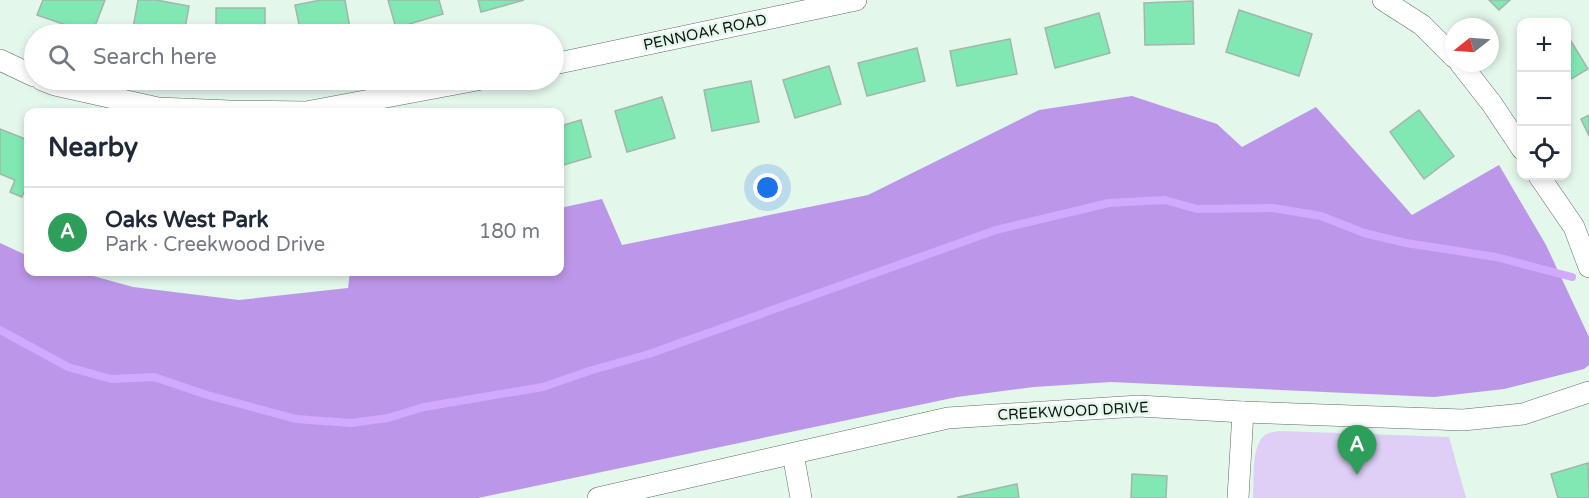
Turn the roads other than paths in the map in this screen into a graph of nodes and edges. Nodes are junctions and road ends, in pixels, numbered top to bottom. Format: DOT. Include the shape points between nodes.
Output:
graph roads {
  1 [pos="856,0"];
  2 [pos="1383,0"];
  3 [pos="1445,48"];
  4 [pos="0,60"];
  5 [pos="564,62"];
  6 [pos="24,71"];
  7 [pos="1467,72"];
  8 [pos="77,90"];
  9 [pos="424,90"];
  10 [pos="158,108"];
  11 [pos="327,108"];
  12 [pos="1517,143"];
  13 [pos="1542,180"];
  14 [pos="1589,267"];
  15 [pos="1589,392"];
  16 [pos="1243,412"];
  17 [pos="793,454"];
  18 [pos="598,498"];
  19 [pos="801,498"];
  20 [pos="1238,498"];
  1 -- 5 [label="street, PENNOAK ROAD"];
  2 -- 3 [label="street" via="1422,25"];
  4 -- 6 [label="street"];
  7 -- 12 [label="street"];
  8 -- 10 [label="street"];
  9 -- 11 [label="street"];
  13 -- 14 [label="street" via="1574,227"];
  15 -- 16 [label="street, CREEKWOOD DRIVE" via="1523,414 1463,420"];
  16 -- 17 [label="street, CREEKWOOD DRIVE" via="1139,406 948,418"];
  16 -- 20 [label="street"];
  17 -- 18 [label="street, CREEKWOOD DRIVE"];
  17 -- 19 [label="street"];
}
